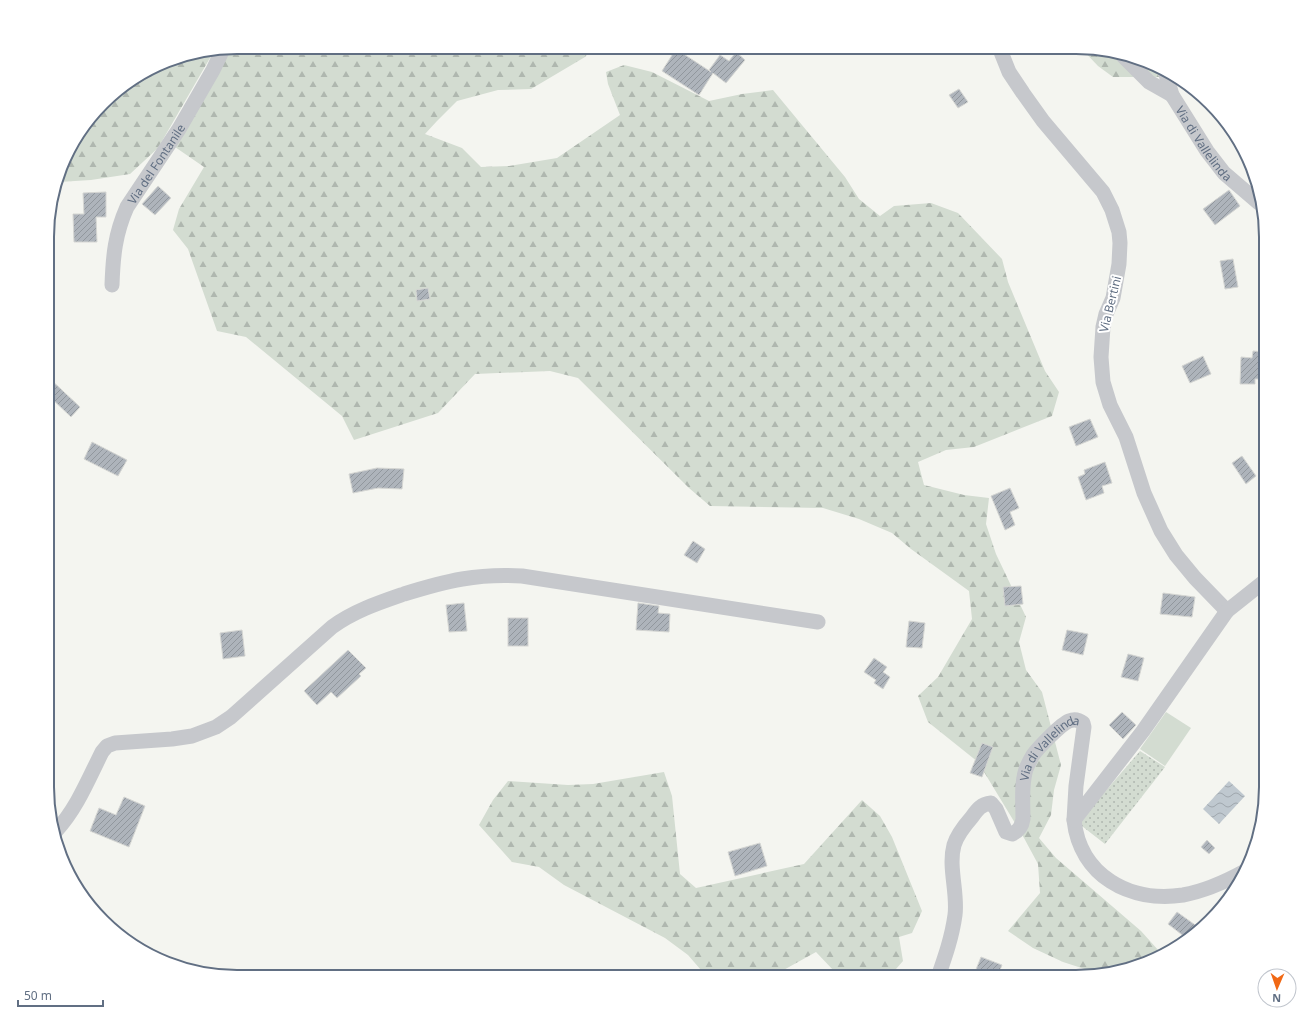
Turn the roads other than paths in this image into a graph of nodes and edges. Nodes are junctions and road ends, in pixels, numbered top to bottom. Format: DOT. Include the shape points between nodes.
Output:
graph roads {
  1 [pos="1002,54"];
  2 [pos="220,55"];
  3 [pos="1129,62"];
  4 [pos="1167,79"];
  5 [pos="1172,95"];
  6 [pos="1255,199"];
  7 [pos="112,285"];
  8 [pos="1259,586"];
  9 [pos="1227,611"];
  10 [pos="818,622"];
  11 [pos="1074,820"];
  12 [pos="59,828"];
  13 [pos="1235,876"];
  14 [pos="941,970"];
  1 -- 9 [label="street, Via Bertini" via="1009,72 1023,93 1103,192 1112,210 1119,232 1119,264 1114,298 1103,327 1103,382 1110,405 1126,436 1144,494 1161,531 1176,555"];
  2 -- 7 [label="street, Via del Fontanile" via="182,124 124,214 114,247"];
  3 -- 5 [label="street, Via di Vallelinda" via="1149,82"];
  4 -- 5 [label="street, Via di Vallelinda"];
  5 -- 6 [label="street, Via di Vallelinda" via="1218,166"];
  8 -- 9 [label="street"];
  9 -- 11 [label="street" via="1143,731"];
  10 -- 12 [label="street" via="522,576 485,576 439,584 367,606 341,621 231,717 216,727 181,738 120,742 107,746 77,802"];
  11 -- 13 [label="street" via="1082,848 1096,870 1110,882 1136,893 1160,896 1187,894"];
  11 -- 14 [label="street, Via di Vallelinda" via="1084,727 1083,723 1077,720 1064,724 1029,761 1025,772 1023,819 1019,830 1012,834 1006,832 994,806 986,803 974,814 957,839 953,858 956,900 954,921 950,944"];
}
